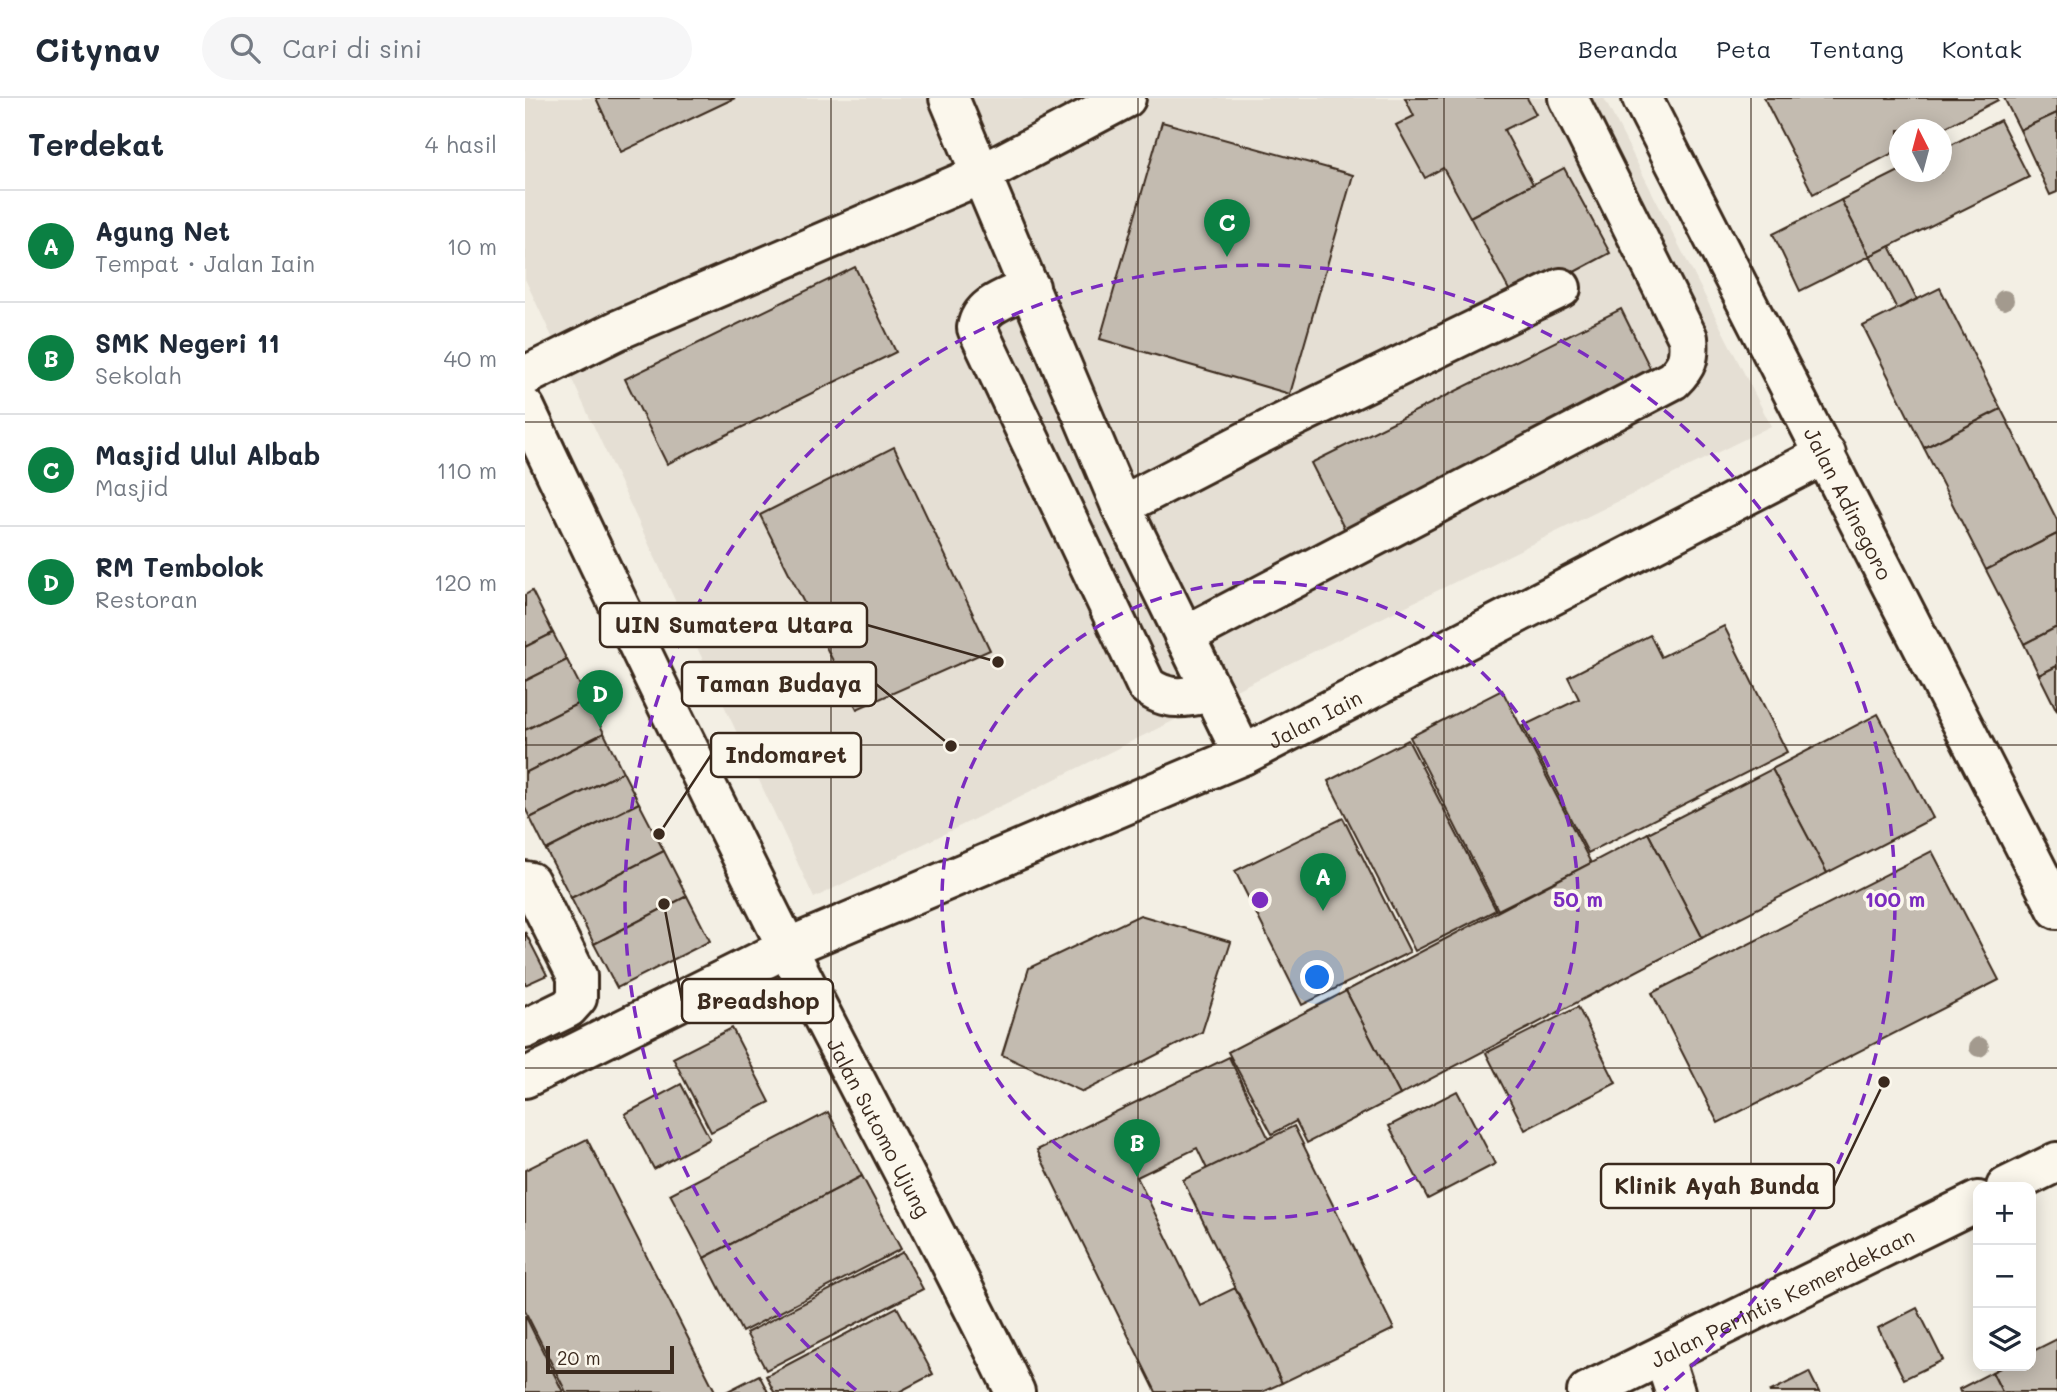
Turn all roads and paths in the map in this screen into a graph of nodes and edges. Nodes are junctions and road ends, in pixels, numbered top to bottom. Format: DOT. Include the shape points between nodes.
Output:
graph roads {
  1 [pos="949,98"];
  2 [pos="1126,98"];
  3 [pos="1568,98"];
  4 [pos="1642,98"];
  5 [pos="982,174"];
  6 [pos="1030,287"];
  7 [pos="1561,288"];
  8 [pos="525,376"];
  9 [pos="525,408"];
  10 [pos="1826,454"];
  11 [pos="1121,506"];
  12 [pos="1184,636"];
  13 [pos="1212,692"];
  14 [pos="1243,755"];
  15 [pos="525,881"];
  16 [pos="2057,909"];
  17 [pos="787,948"];
  18 [pos="525,1029"];
  19 [pos="525,1078"];
  20 [pos="2057,1162"];
  21 [pos="2016,1182"];
  22 [pos="1973,1203"];
  23 [pos="1663,1355"];
  24 [pos="1015,1392"];
  25 [pos="1587,1392"];
  26 [pos="1675,1392"];
  1 -- 5 [label="street"];
  2 -- 5 [label="street"];
  3 -- 12 [label="street" via="1688,338 1686,367 1673,380"];
  4 -- 10 [label="street, Jalan Adinegoro"];
  5 -- 6 [label="street"];
  5 -- 8 [label="street" via="618,330"];
  6 -- 11 [label="street"];
  6 -- 13 [label="street" via="985,308 977,328 1146,685 1159,696"];
  7 -- 11 [label="street"];
  9 -- 17 [label="street, Jalan Sutomo Ujung"];
  10 -- 14 [label="street, Jalan Iain"];
  10 -- 16 [label="street, Jalan Adinegoro"];
  11 -- 12 [label="street"];
  12 -- 13 [label="street"];
  13 -- 14 [label="street"];
  14 -- 17 [label="street, Jalan Iain"];
  15 -- 18 [label="street" via="577,976 577,998 568,1009"];
  17 -- 19 [label="street, Jalan Iain"];
  17 -- 24 [label="street, Jalan Sutomo Ujung" via="938,1234"];
  20 -- 21 [label="street"];
  22 -- 23 [label="street, Jalan Perintis Kemerdekaan"];
  23 -- 25 [label="street, Jalan Perintis Kemerdekaan"];
  23 -- 26 [label="street"];
}
